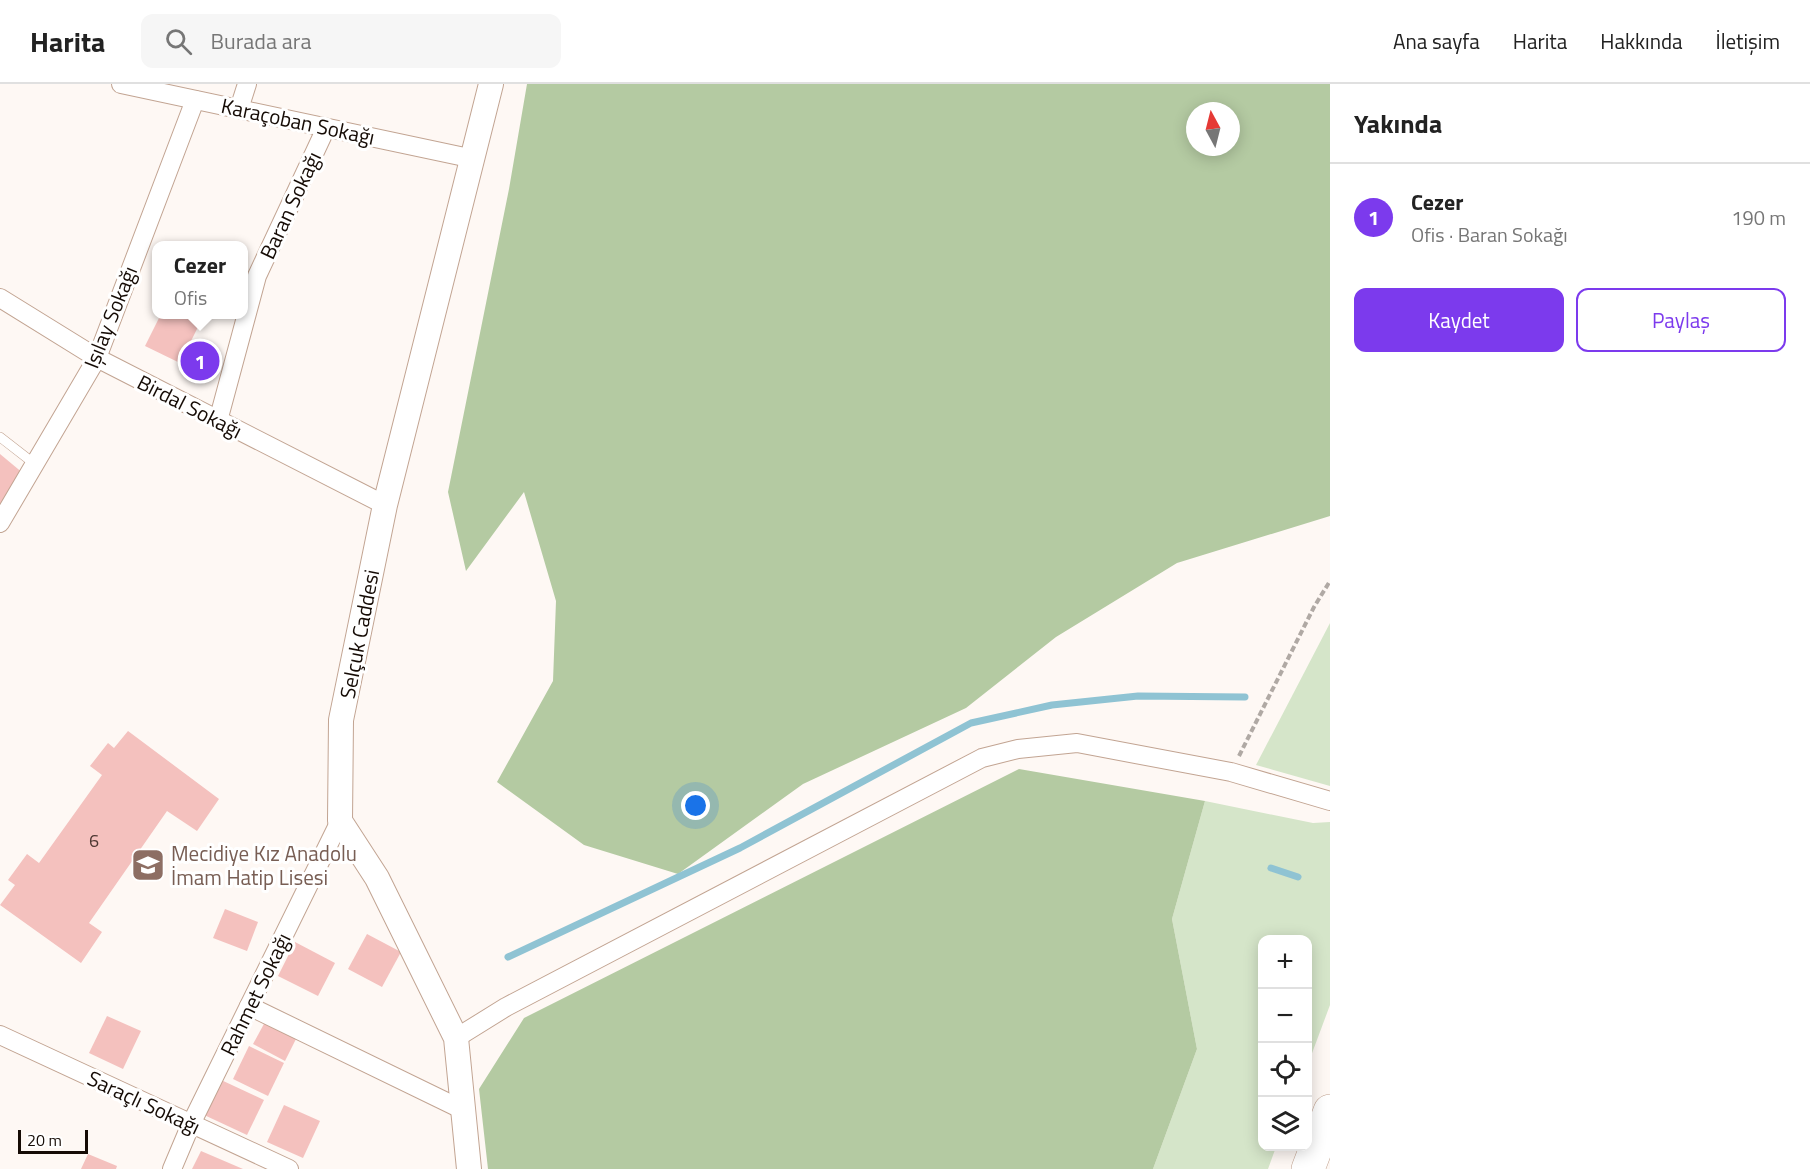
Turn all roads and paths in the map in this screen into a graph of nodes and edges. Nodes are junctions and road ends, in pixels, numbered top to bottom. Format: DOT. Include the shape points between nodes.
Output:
graph roads {
  1 [pos="121,84"];
  2 [pos="247,84"];
  3 [pos="492,84"];
  4 [pos="195,100"];
  5 [pos="238,109"];
  6 [pos="326,128"];
  7 [pos="474,159"];
  8 [pos="0,298"];
  9 [pos="248,310"];
  10 [pos="246,319"];
  11 [pos="97,358"];
  12 [pos="218,422"];
  13 [pos="0,437"];
  14 [pos="36,465"];
  15 [pos="385,505"];
  16 [pos="0,523"];
  17 [pos="1330,581"];
  18 [pos="1231,772"];
  19 [pos="1330,801"];
  20 [pos="340,821"];
  21 [pos="249,1006"];
  22 [pos="0,1035"];
  23 [pos="456,1038"];
  24 [pos="463,1110"];
  25 [pos="1330,1112"];
  26 [pos="191,1124"];
  27 [pos="172,1169"];
  28 [pos="289,1169"];
  29 [pos="469,1169"];
  30 [pos="1308,1169"];
  1 -- 4 [label="street, Karaçoban Sokağı"];
  2 -- 5 [label="street"];
  3 -- 7 [label="street, Selçuk Caddesi"];
  4 -- 5 [label="street, Karaçoban Sokağı"];
  4 -- 11 [label="street, Işılay Sokağı"];
  5 -- 6 [label="street, Karaçoban Sokağı"];
  6 -- 7 [label="street, Karaçoban Sokağı"];
  6 -- 9 [label="street, Baran Sokağı" via="257,276"];
  7 -- 15 [label="street, Selçuk Caddesi"];
  8 -- 11 [label="street, Birdal Sokağı"];
  10 -- 12 [label="street, Baran Sokağı"];
  11 -- 12 [label="street, Birdal Sokağı"];
  11 -- 14 [label="street, Işılay Sokağı"];
  12 -- 15 [label="street, Birdal Sokağı"];
  13 -- 14 [label="lane"];
  14 -- 16 [label="street, Işılay Sokağı"];
  15 -- 20 [label="street, Selçuk Caddesi" via="341,720"];
  17 -- 18 [label="path"];
  18 -- 19 [label="street"];
  18 -- 23 [label="street" via="1077,743 1018,749 982,758 506,1007"];
  20 -- 21 [label="street, Rahmet Sokağı"];
  20 -- 23 [label="street" via="377,878"];
  21 -- 24 [label="street"];
  21 -- 26 [label="street, Rahmet Sokağı"];
  22 -- 26 [label="street, Saraçlı Sokağı"];
  23 -- 24 [label="street"];
  24 -- 29 [label="street"];
  25 -- 30 [label="highway"];
  26 -- 27 [label="street, Rahmet Sokağı"];
  26 -- 28 [label="street, Saraçlı Sokağı"];
}
